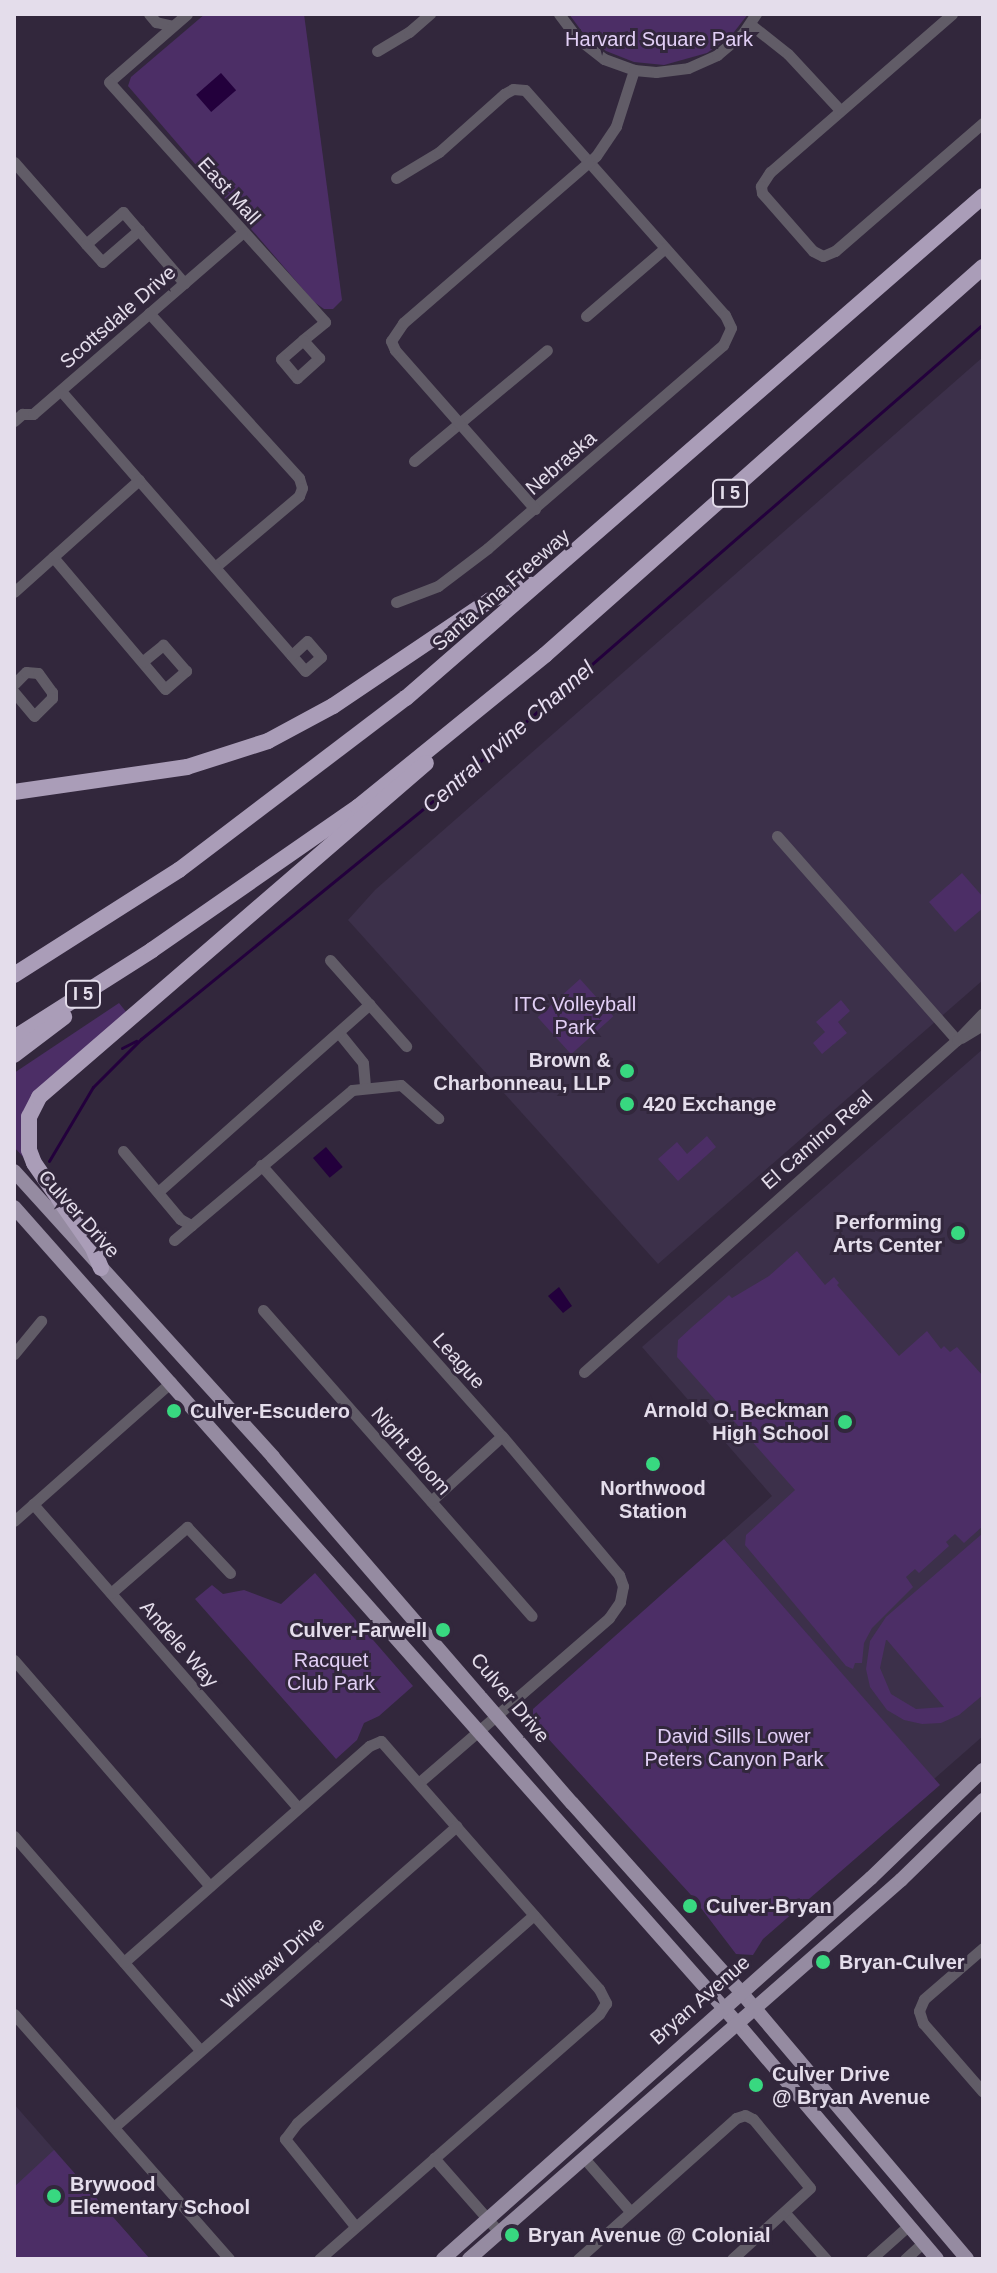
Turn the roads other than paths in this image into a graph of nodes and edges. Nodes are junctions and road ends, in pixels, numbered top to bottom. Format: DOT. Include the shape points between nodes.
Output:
graph roads {
  1 [pos="149,14"];
  2 [pos="187,14"];
  3 [pos="430,14"];
  4 [pos="559,14"];
  5 [pos="952,14"];
  6 [pos="753,19"];
  7 [pos="171,20"];
  8 [pos="377,51"];
  9 [pos="634,70"];
  10 [pos="840,110"];
  11 [pos="983,123"];
  12 [pos="15,162"];
  13 [pos="590,162"];
  14 [pos="396,178"];
  15 [pos="983,196"];
  16 [pos="139,230"];
  17 [pos="242,233"];
  18 [pos="86,244"];
  19 [pos="665,248"];
  20 [pos="983,267"];
  21 [pos="184,283"];
  22 [pos="149,313"];
  23 [pos="586,316"];
  24 [pos="303,340"];
  25 [pos="547,350"];
  26 [pos="61,391"];
  27 [pos="17,414"];
  28 [pos="460,423"];
  29 [pos="414,461"];
  30 [pos="139,480"];
  31 [pos="535,509"];
  32 [pos="53,557"];
  33 [pos="215,567"];
  34 [pos="543,580"];
  35 [pos="14,592"];
  36 [pos="396,602"];
  37 [pos="292,655"];
  38 [pos="143,661"];
  39 [pos="14,684"];
  40 [pos="14,692"];
  41 [pos="473,714"];
  42 [pos="14,792"];
  43 [pos="777,836"];
  44 [pos="152,950"];
  45 [pos="330,960"];
  46 [pos="14,975"];
  47 [pos="370,1004"];
  48 [pos="983,1013"];
  49 [pos="983,1025"];
  50 [pos="339,1033"];
  51 [pos="14,1038"];
  52 [pos="957,1040"];
  53 [pos="406,1046"];
  54 [pos="14,1055"];
  55 [pos="365,1087"];
  56 [pos="438,1118"];
  57 [pos="123,1151"];
  58 [pos="261,1165"];
  59 [pos="14,1171"];
  60 [pos="31,1190"];
  61 [pos="158,1192"];
  62 [pos="14,1205"];
  63 [pos="191,1225"];
  64 [pos="174,1240"];
  65 [pos="101,1268"];
  66 [pos="263,1310"];
  67 [pos="41,1321"];
  68 [pos="14,1354"];
  69 [pos="584,1372"];
  70 [pos="171,1382"];
  71 [pos="502,1436"];
  72 [pos="431,1501"];
  73 [pos="33,1504"];
  74 [pos="14,1521"];
  75 [pos="230,1573"];
  76 [pos="111,1593"];
  77 [pos="532,1616"];
  78 [pos="14,1660"];
  79 [pos="498,1713"];
  80 [pos="477,1732"];
  81 [pos="983,1770"];
  82 [pos="420,1782"];
  83 [pos="983,1800"];
  84 [pos="298,1808"];
  85 [pos="457,1826"];
  86 [pos="14,1836"];
  87 [pos="210,1886"];
  88 [pos="534,1915"];
  89 [pos="983,1948"];
  90 [pos="124,1962"];
  91 [pos="740,1991"];
  92 [pos="723,2006"];
  93 [pos="755,2008"];
  94 [pos="14,2014"];
  95 [pos="737,2023"];
  96 [pos="200,2050"];
  97 [pos="983,2092"];
  98 [pos="114,2127"];
  99 [pos="583,2157"];
  100 [pos="434,2158"];
  101 [pos="630,2211"];
  102 [pos="785,2213"];
  103 [pos="488,2219"];
  104 [pos="355,2226"];
  105 [pos="908,2226"];
  106 [pos="499,2232"];
  107 [pos="463,2241"];
  108 [pos="923,2243"];
  109 [pos="474,2257"];
  110 [pos="229,2259"];
  111 [pos="319,2259"];
  112 [pos="443,2259"];
  113 [pos="578,2259"];
  114 [pos="732,2259"];
  115 [pos="826,2259"];
  116 [pos="871,2259"];
  117 [pos="905,2259"];
  118 [pos="937,2259"];
  119 [pos="967,2259"];
  1 -- 7 [label="street" via="156,22"];
  2 -- 7 [label="street"];
  3 -- 8 [label="street"];
  4 -- 9 [label="street" via="590,50"];
  5 -- 10 [label="street"];
  6 -- 9 [label="street" via="730,46 703,63 672,71"];
  6 -- 10 [label="street"];
  7 -- 17 [label="street, East Mall" via="109,82"];
  9 -- 13 [label="street" via="616,126"];
  10 -- 11 [label="street" via="761,186 766,199 823,256"];
  12 -- 18 [label="street"];
  13 -- 14 [label="street" via="520,88 504,94 439,152"];
  13 -- 19 [label="street"];
  13 -- 28 [label="street" via="395,331 395,350"];
  15 -- 34 [label="highway, Santa Ana Freeway"];
  16 -- 18 [label="street" via="123,212"];
  16 -- 18 [label="street" via="102,262"];
  16 -- 21 [label="street"];
  17 -- 21 [label="street, Scottsdale Drive"];
  17 -- 24 [label="street, East Mall" via="325,322"];
  19 -- 23 [label="street"];
  19 -- 31 [label="street, Nebraska" via="725,315 731,328 723,345"];
  20 -- 41 [label="highway, I 5"];
  21 -- 22 [label="street, Scottsdale Drive"];
  22 -- 26 [label="street, Scottsdale Drive"];
  22 -- 33 [label="street" via="299,478 302,488"];
  25 -- 28 [label="street"];
  26 -- 27 [label="street, Scottsdale Drive" via="33,414"];
  26 -- 30 [label="street"];
  28 -- 29 [label="street"];
  28 -- 31 [label="street"];
  30 -- 32 [label="street"];
  30 -- 33 [label="street"];
  31 -- 36 [label="street, Nebraska" via="438,586"];
  32 -- 35 [label="street"];
  32 -- 38 [label="street"];
  33 -- 37 [label="street"];
  34 -- 42 [label="highway" via="490,600 333,706 268,741 187,767"];
  34 -- 46 [label="highway, Santa Ana Freeway" via="406,698 179,870"];
  39 -- 40 [label="street" via="26,672 38,673 52,698 34,716"];
  41 -- 44 [label="highway, I 5" via="358,807"];
  41 -- 65 [label="highway" via="410,780 39,1097 29,1117 29,1150"];
  43 -- 52 [label="street"];
  44 -- 51 [label="highway, I 5"];
  44 -- 54 [label="highway"];
  45 -- 47 [label="street"];
  47 -- 50 [label="street"];
  47 -- 53 [label="street"];
  48 -- 52 [label="street, El Camino Real"];
  49 -- 52 [label="street, El Camino Real"];
  50 -- 55 [label="street" via="363,1063"];
  50 -- 61 [label="street"];
  52 -- 69 [label="street, El Camino Real"];
  55 -- 56 [label="street" via="401,1085"];
  55 -- 58 [label="street" via="352,1090"];
  57 -- 61 [label="street"];
  58 -- 63 [label="street"];
  58 -- 71 [label="street, League"];
  59 -- 60 [label="main road, Culver Drive"];
  60 -- 62 [label="main road"];
  60 -- 65 [label="main road, Culver Drive"];
  61 -- 63 [label="street"];
  62 -- 70 [label="main road"];
  63 -- 64 [label="street"];
  65 -- 79 [label="main road, Culver Drive"];
  66 -- 72 [label="street, Night Bloom"];
  67 -- 68 [label="street"];
  70 -- 73 [label="street"];
  70 -- 80 [label="main road"];
  71 -- 72 [label="street"];
  71 -- 79 [label="street, League" via="623,1586 609,1618"];
  72 -- 77 [label="street, Night Bloom"];
  73 -- 74 [label="street"];
  73 -- 76 [label="street, Andele Way"];
  75 -- 76 [label="street" via="187,1527"];
  76 -- 84 [label="street, Andele Way"];
  78 -- 87 [label="street"];
  79 -- 80 [label="street"];
  79 -- 91 [label="main road, Culver Drive"];
  80 -- 82 [label="street"];
  80 -- 92 [label="main road"];
  81 -- 91 [label="main road, Bryan Avenue" via="871,1878"];
  82 -- 84 [label="street" via="381,1741"];
  82 -- 85 [label="street"];
  83 -- 93 [label="main road, Bryan Avenue"];
  84 -- 87 [label="street"];
  85 -- 88 [label="street"];
  85 -- 96 [label="street, Williwaw Drive"];
  86 -- 90 [label="street"];
  87 -- 90 [label="street"];
  88 -- 100 [label="street" via="606,2003"];
  88 -- 104 [label="street" via="285,2139"];
  89 -- 97 [label="street" via="924,1999 919,2011 923,2023"];
  90 -- 96 [label="street"];
  91 -- 92 [label="main road, Bryan Avenue"];
  91 -- 93 [label="main road, Culver Drive"];
  92 -- 95 [label="main road"];
  92 -- 103 [label="main road, Bryan Avenue"];
  93 -- 95 [label="main road, Bryan Avenue"];
  93 -- 119 [label="main road, Culver Drive"];
  94 -- 98 [label="street"];
  95 -- 99 [label="main road, Bryan Avenue"];
  95 -- 105 [label="main road"];
  96 -- 98 [label="street, Williwaw Drive"];
  98 -- 110 [label="street"];
  99 -- 101 [label="street"];
  99 -- 106 [label="main road, Bryan Avenue"];
  100 -- 103 [label="street"];
  100 -- 104 [label="street"];
  101 -- 102 [label="street" via="745,2115 810,2188"];
  101 -- 113 [label="street"];
  102 -- 114 [label="street"];
  102 -- 115 [label="street"];
  103 -- 106 [label="street"];
  103 -- 107 [label="main road, Bryan Avenue"];
  104 -- 111 [label="street"];
  105 -- 108 [label="main road"];
  105 -- 116 [label="street"];
  106 -- 109 [label="main road, Bryan Avenue"];
  107 -- 109 [label="street"];
  107 -- 112 [label="main road, Bryan Avenue"];
  108 -- 117 [label="street"];
  108 -- 118 [label="main road"];
}
